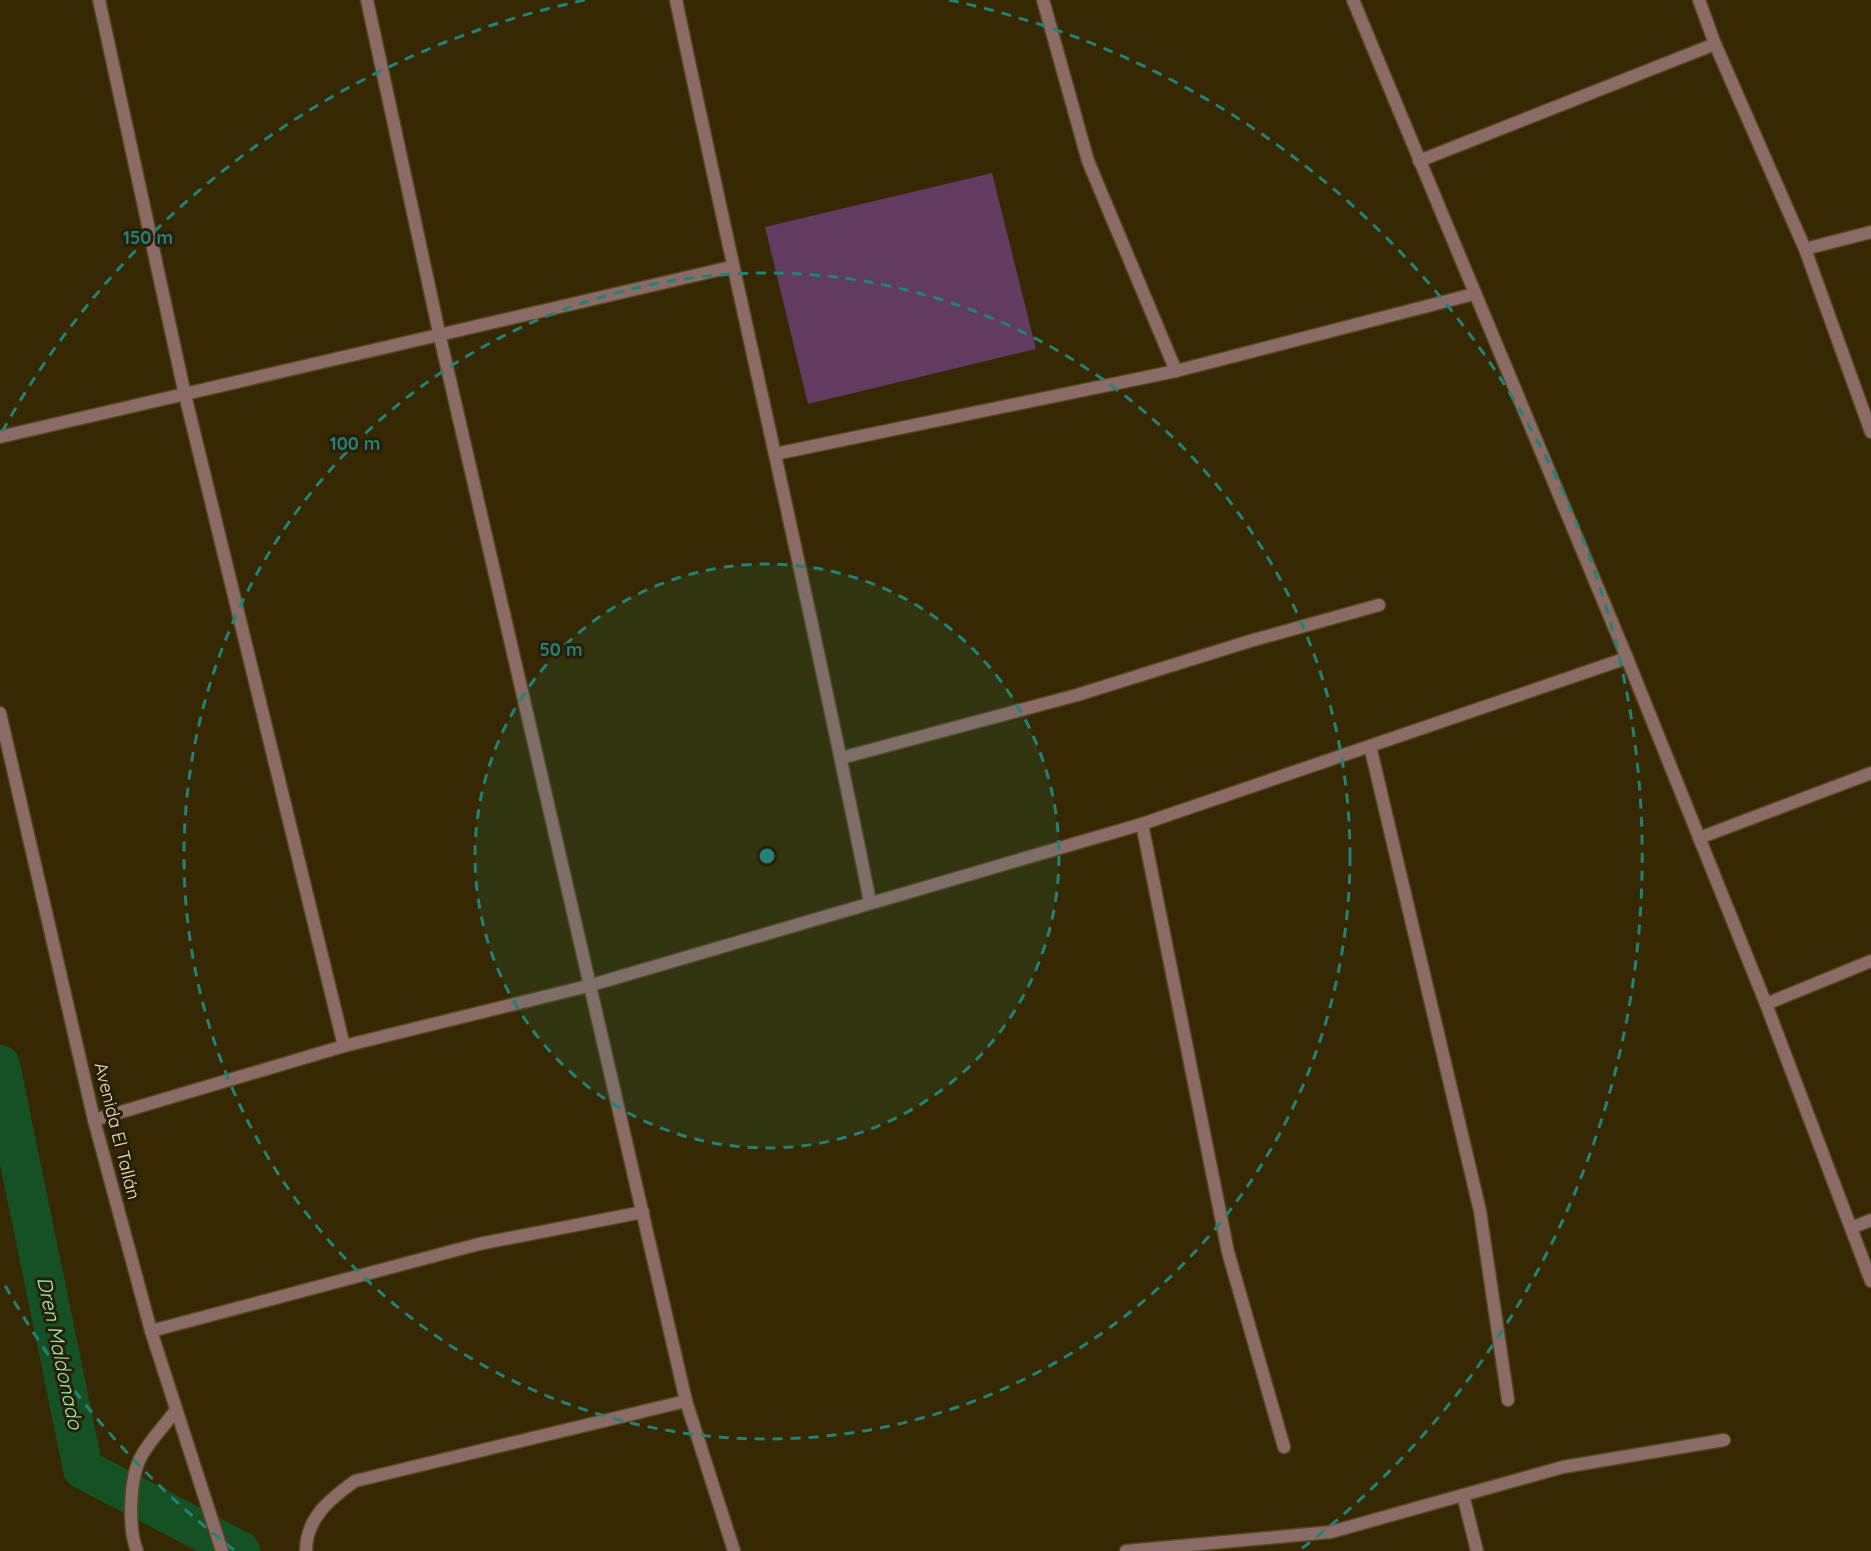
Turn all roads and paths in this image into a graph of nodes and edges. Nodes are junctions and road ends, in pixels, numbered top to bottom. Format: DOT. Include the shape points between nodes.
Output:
graph roads {
  1 [pos="99,0"];
  2 [pos="367,0"];
  3 [pos="675,0"];
  4 [pos="1043,0"];
  5 [pos="1353,0"];
  6 [pos="1699,0"];
  7 [pos="1715,44"];
  8 [pos="1419,161"];
  9 [pos="1871,232"];
  10 [pos="1805,249"];
  11 [pos="731,267"];
  12 [pos="1474,294"];
  13 [pos="440,337"];
  14 [pos="1176,371"];
  15 [pos="185,395"];
  16 [pos="1871,432"];
  17 [pos="0,437"];
  18 [pos="775,454"];
  19 [pos="1379,605"];
  20 [pos="1626,658"];
  21 [pos="0,713"];
  22 [pos="1370,746"];
  23 [pos="842,758"];
  24 [pos="1871,773"];
  25 [pos="1142,824"];
  26 [pos="1699,838"];
  27 [pos="870,902"];
  28 [pos="1871,961"];
  29 [pos="588,986"];
  30 [pos="1766,1004"];
  31 [pos="344,1046"];
  32 [pos="94,1120"];
  33 [pos="644,1212"];
  34 [pos="1871,1220"];
  35 [pos="1851,1228"];
  36 [pos="1871,1281"];
  37 [pos="151,1331"];
  38 [pos="1509,1400"];
  39 [pos="686,1401"];
  40 [pos="176,1410"];
  41 [pos="1724,1440"];
  42 [pos="1284,1448"];
  43 [pos="1463,1495"];
  44 [pos="1241,1546"];
  45 [pos="137,1551"];
  46 [pos="222,1551"];
  47 [pos="306,1551"];
  48 [pos="734,1551"];
  49 [pos="1126,1551"];
  50 [pos="1477,1551"];
  1 -- 15 [label="street"];
  2 -- 13 [label="street"];
  3 -- 11 [label="street"];
  4 -- 14 [label="street" via="1088,161"];
  5 -- 8 [label="street"];
  6 -- 7 [label="street"];
  7 -- 8 [label="street"];
  7 -- 10 [label="street"];
  8 -- 12 [label="street"];
  9 -- 10 [label="street"];
  10 -- 16 [label="street"];
  11 -- 13 [label="street"];
  11 -- 18 [label="street"];
  12 -- 14 [label="street"];
  12 -- 20 [label="street"];
  13 -- 15 [label="street"];
  13 -- 29 [label="street"];
  14 -- 18 [label="street"];
  15 -- 17 [label="street"];
  15 -- 31 [label="street"];
  18 -- 23 [label="street"];
  19 -- 23 [label="street" via="1077,695"];
  20 -- 22 [label="street"];
  20 -- 26 [label="street"];
  21 -- 32 [label="street, Avenida El Tallán"];
  22 -- 25 [label="street"];
  22 -- 38 [label="street" via="1480,1211"];
  23 -- 27 [label="street"];
  24 -- 26 [label="street"];
  25 -- 27 [label="street"];
  25 -- 42 [label="street" via="1228,1252"];
  26 -- 30 [label="street"];
  27 -- 29 [label="street"];
  28 -- 30 [label="street"];
  29 -- 31 [label="street"];
  29 -- 33 [label="street"];
  30 -- 35 [label="street"];
  31 -- 32 [label="street"];
  32 -- 37 [label="street, Avenida El Tallán"];
  33 -- 37 [label="street" via="479,1244"];
  33 -- 39 [label="street"];
  34 -- 35 [label="street"];
  35 -- 36 [label="street"];
  37 -- 40 [label="street, Avenida El Tallán"];
  39 -- 47 [label="street" via="355,1481 325,1503 306,1535"];
  39 -- 48 [label="street"];
  40 -- 45 [label="street" via="141,1457 132,1495 133,1540"];
  40 -- 46 [label="street, Avenida El Tallán"];
  41 -- 43 [label="street" via="1563,1467"];
  43 -- 44 [label="street" via="1331,1532"];
  43 -- 50 [label="street"];
  44 -- 49 [label="street"];
}
